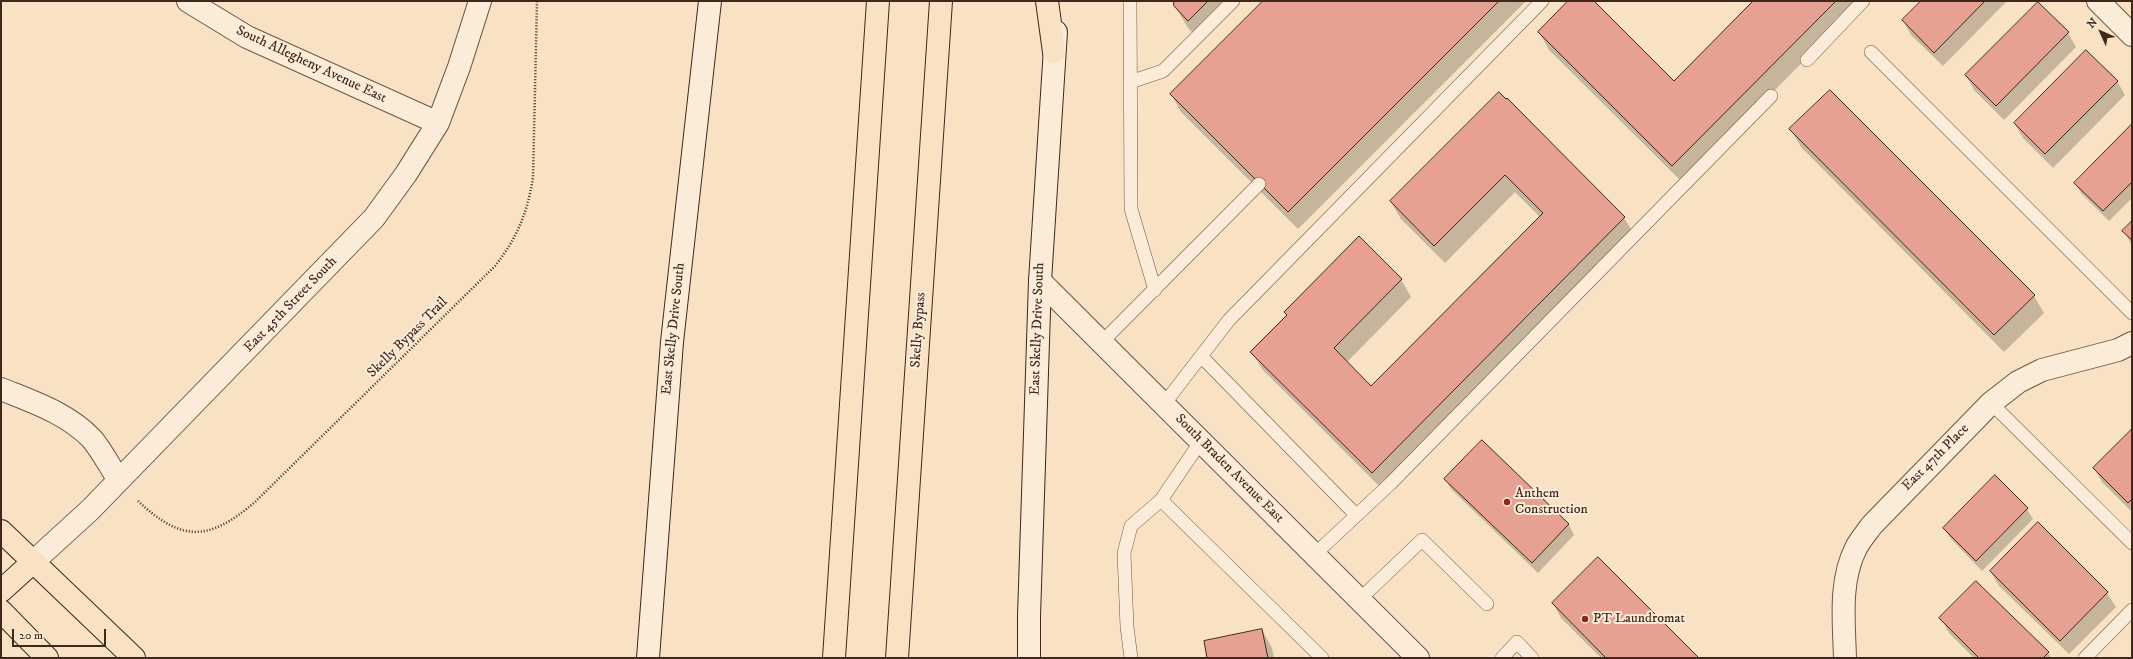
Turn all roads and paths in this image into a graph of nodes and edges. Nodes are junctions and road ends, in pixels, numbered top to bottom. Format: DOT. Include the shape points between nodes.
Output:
graph roads {
  1 [pos="188,1"];
  2 [pos="480,1"];
  3 [pos="537,1"];
  4 [pos="710,1"];
  5 [pos="878,1"];
  6 [pos="941,1"];
  7 [pos="1047,1"];
  8 [pos="1058,1"];
  9 [pos="1130,1"];
  10 [pos="1233,1"];
  11 [pos="1542,1"];
  12 [pos="1863,1"];
  13 [pos="2098,1"];
  14 [pos="2132,35"];
  15 [pos="1054,52"];
  16 [pos="1871,52"];
  17 [pos="1807,60"];
  18 [pos="1130,82"];
  19 [pos="1771,96"];
  20 [pos="438,123"];
  21 [pos="1259,184"];
  22 [pos="1040,281"];
  23 [pos="1155,290"];
  24 [pos="2132,313"];
  25 [pos="1102,342"];
  26 [pos="2132,343"];
  27 [pos="1202,356"];
  28 [pos="1,389"];
  29 [pos="1991,403"];
  30 [pos="1164,404"];
  31 [pos="1201,441"];
  32 [pos="119,480"];
  33 [pos="1161,500"];
  34 [pos="1356,516"];
  35 [pos="1,531"];
  36 [pos="2132,543"];
  37 [pos="1315,554"];
  38 [pos="33,562"];
  39 [pos="1,591"];
  40 [pos="1359,600"];
  41 [pos="1487,604"];
  42 [pos="2132,610"];
  43 [pos="1,611"];
  44 [pos="47,658"];
  45 [pos="134,658"];
  46 [pos="648,658"];
  47 [pos="834,658"];
  48 [pos="897,658"];
  49 [pos="1029,658"];
  50 [pos="1132,658"];
  51 [pos="1322,658"];
  52 [pos="1418,658"];
  53 [pos="1502,658"];
  54 [pos="1532,658"];
  55 [pos="1845,658"];
  56 [pos="2085,658"];
  1 -- 20 [label="street, South Allegheny Avenue East" via="247,38"];
  2 -- 20 [label="street, East 45th Street South"];
  3 -- 32 [label="path, Skelly Bypass Trail" via="530,193 521,225 511,246 495,266 237,517 215,529 195,533 182,531 158,518"];
  4 -- 46 [label="street, East Skelly Drive South" via="672,342"];
  5 -- 47 [label="main road"];
  6 -- 48 [label="main road, Skelly Bypass"];
  7 -- 15 [label="main road"];
  8 -- 15 [label="street, East Skelly Drive South"];
  9 -- 18 [label="lane"];
  10 -- 18 [label="lane" via="1162,70"];
  11 -- 27 [label="lane" via="1229,320"];
  12 -- 17 [label="lane"];
  13 -- 14 [label="street"];
  15 -- 22 [label="street, East Skelly Drive South"];
  16 -- 24 [label="lane"];
  18 -- 23 [label="lane" via="1132,209"];
  19 -- 34 [label="lane"];
  20 -- 32 [label="street, East 45th Street South" via="374,218"];
  21 -- 23 [label="lane"];
  22 -- 25 [label="street, South Braden Avenue East"];
  22 -- 49 [label="street, East Skelly Drive South"];
  23 -- 25 [label="lane"];
  25 -- 30 [label="street, South Braden Avenue East"];
  26 -- 29 [label="street, East 47th Place" via="2118,350 2042,370 2018,382"];
  27 -- 30 [label="lane"];
  27 -- 34 [label="lane"];
  28 -- 32 [label="street" via="51,409 75,424 92,440"];
  29 -- 36 [label="lane"];
  29 -- 55 [label="street, East 47th Place" via="1898,496 1872,525 1856,548 1847,572 1844,604"];
  30 -- 31 [label="street, South Braden Avenue East"];
  31 -- 33 [label="lane"];
  31 -- 37 [label="street, South Braden Avenue East"];
  32 -- 38 [label="street, East 45th Street South" via="79,522"];
  33 -- 50 [label="lane" via="1132,526 1124,552 1127,627"];
  33 -- 51 [label="lane"];
  34 -- 37 [label="lane"];
  35 -- 38 [label="main road"];
  37 -- 40 [label="street, South Braden Avenue East"];
  38 -- 39 [label="main road"];
  38 -- 45 [label="main road"];
  40 -- 41 [label="lane" via="1422,540"];
  40 -- 52 [label="street, South Braden Avenue East"];
  42 -- 56 [label="lane"];
  43 -- 44 [label="main road"];
  53 -- 54 [label="lane" via="1517,642"];
}
